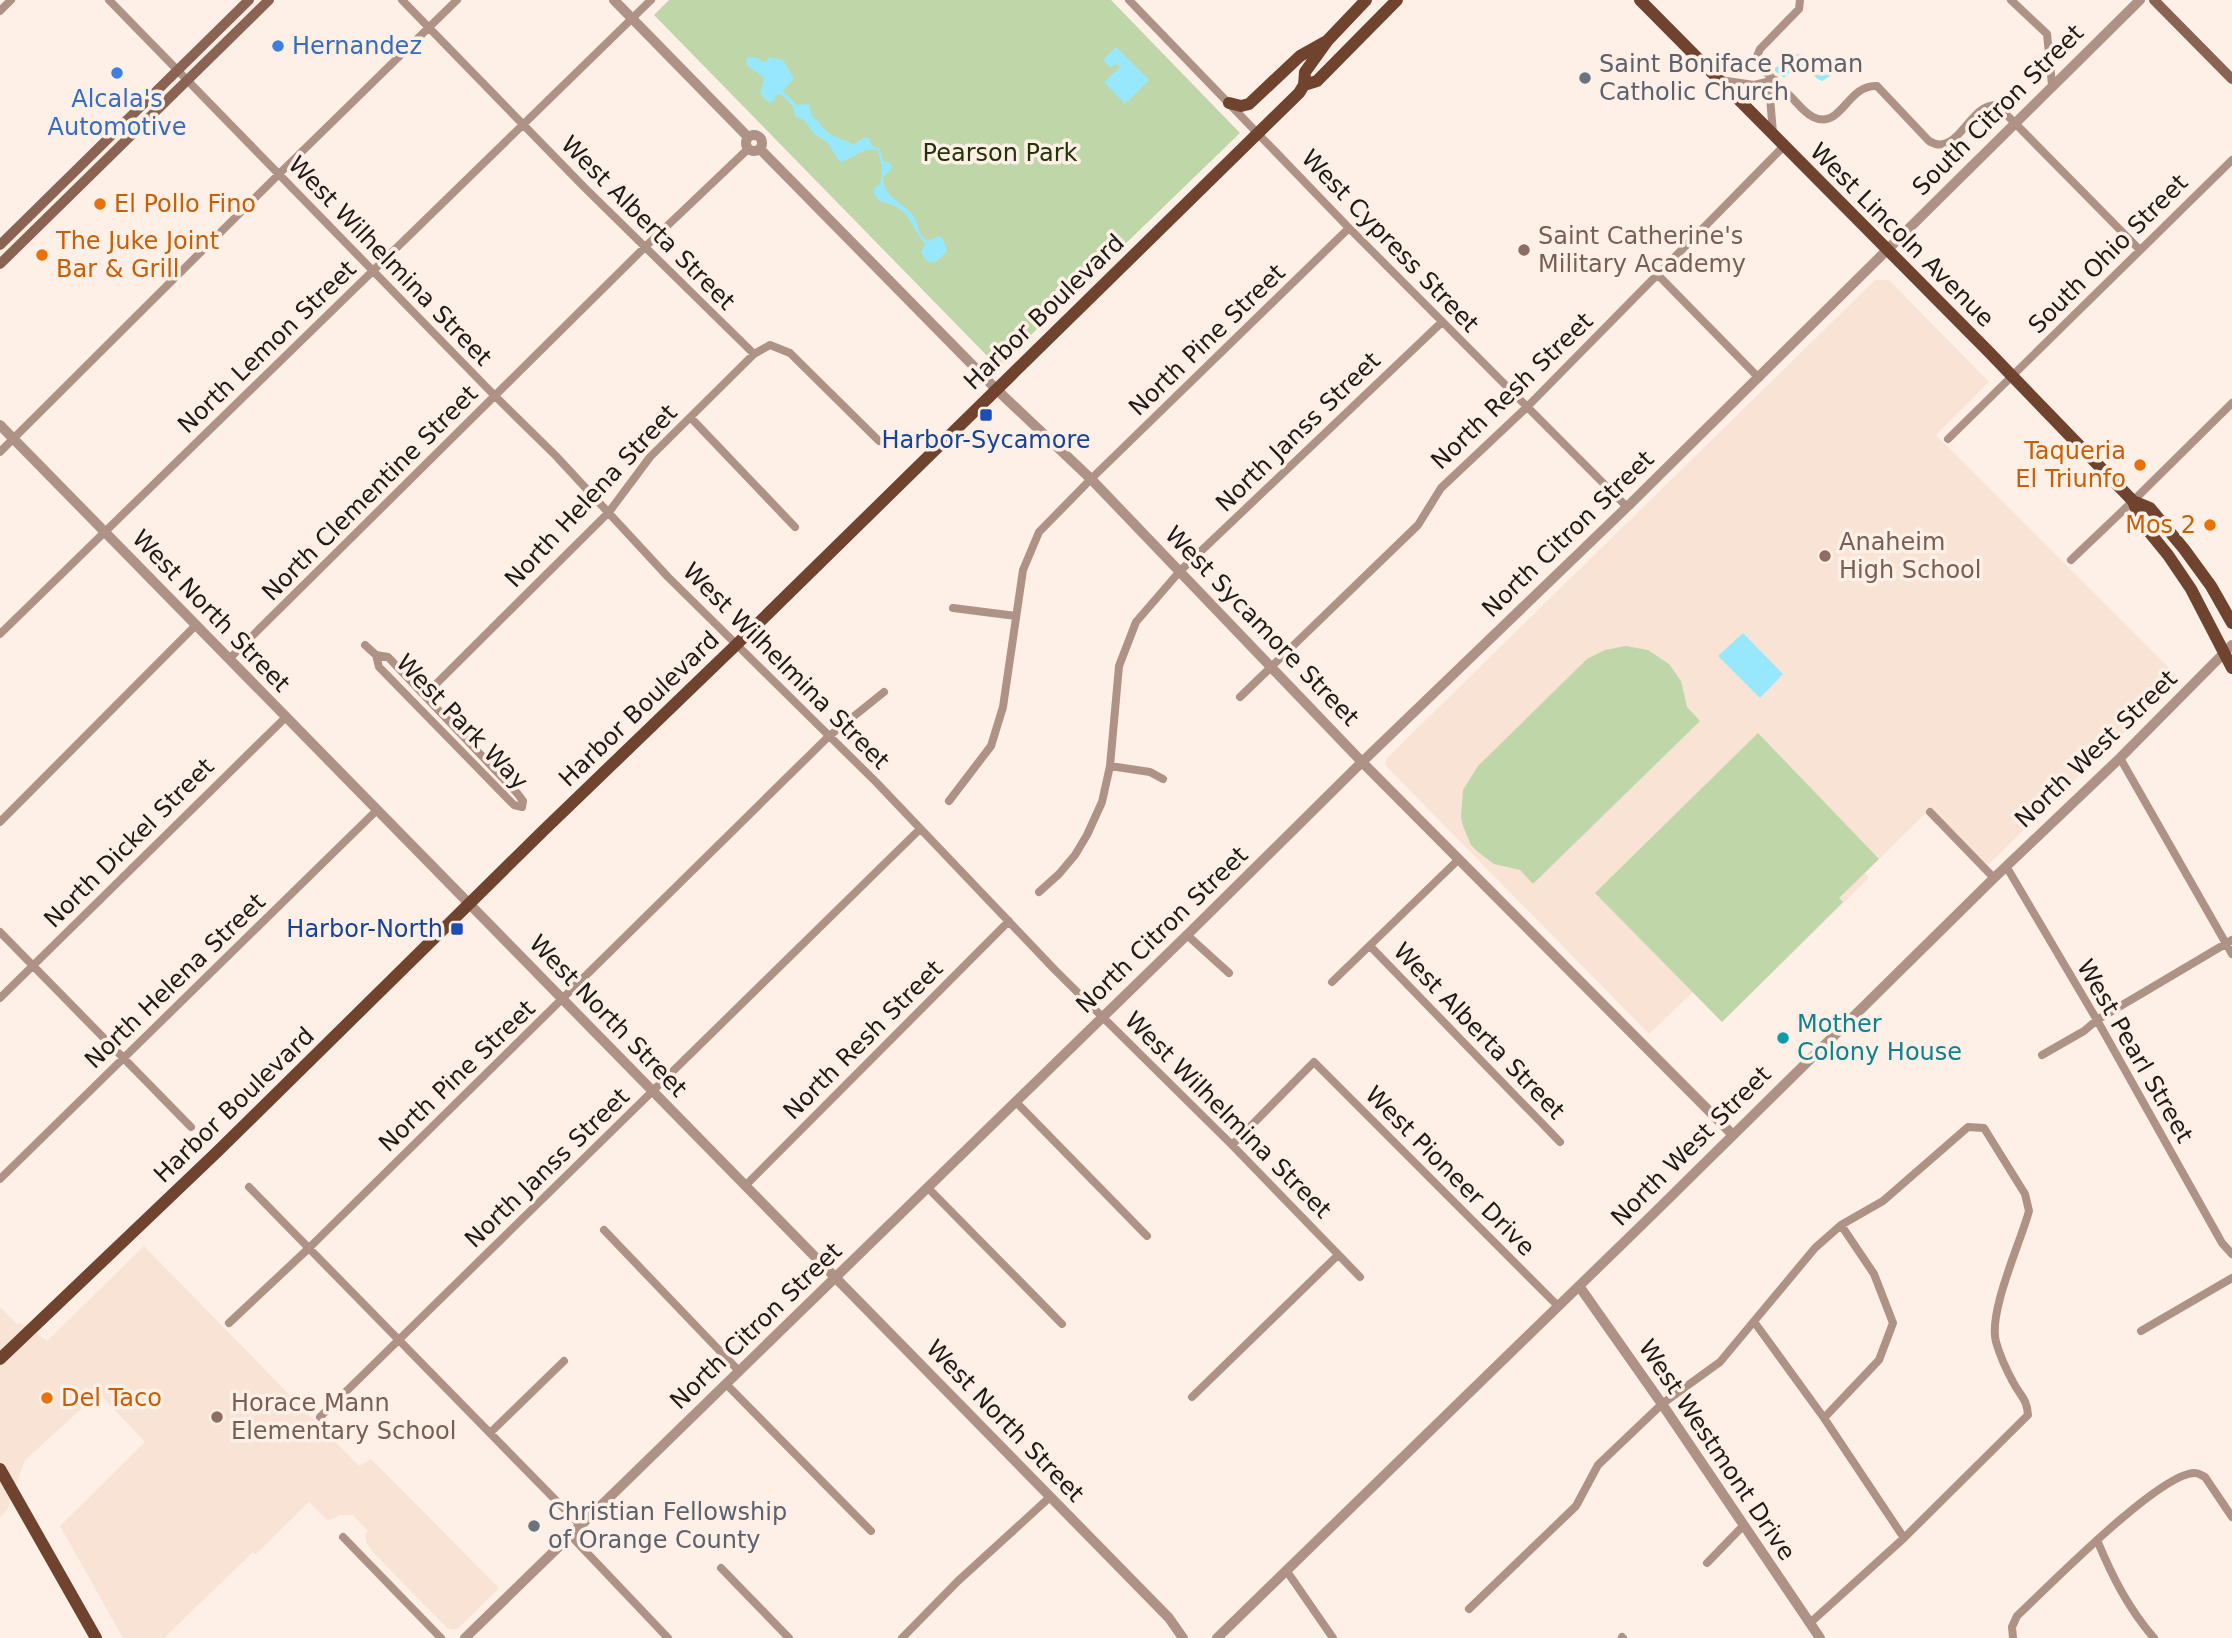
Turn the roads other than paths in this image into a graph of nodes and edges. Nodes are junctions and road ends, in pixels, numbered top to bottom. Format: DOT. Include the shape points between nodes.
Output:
graph roads {
  1 [pos="11,0"];
  2 [pos="109,0"];
  3 [pos="249,0"];
  4 [pos="269,0"];
  5 [pos="402,0"];
  6 [pos="457,0"];
  7 [pos="614,0"];
  8 [pos="651,0"];
  9 [pos="1129,0"];
  10 [pos="1144,0"];
  11 [pos="1366,0"];
  12 [pos="1640,0"];
  13 [pos="1800,0"];
  14 [pos="2011,0"];
  15 [pos="2140,0"];
  16 [pos="2154,0"];
  17 [pos="1391,2"];
  18 [pos="1136,8"];
  19 [pos="0,11"];
  20 [pos="632,18"];
  21 [pos="429,28"];
  22 [pos="1328,40"];
  23 [pos="178,71"];
  24 [pos="2232,79"];
  25 [pos="187,80"];
  26 [pos="1718,80"];
  27 [pos="1775,80"];
  28 [pos="1304,85"];
  29 [pos="2052,85"];
  30 [pos="1229,103"];
  31 [pos="2015,122"];
  32 [pos="523,124"];
  33 [pos="1258,133"];
  34 [pos="1774,136"];
  35 [pos="748,137"];
  36 [pos="1784,146"];
  37 [pos="748,149"];
  38 [pos="760,149"];
  39 [pos="2232,160"];
  40 [pos="279,174"];
  41 [pos="1349,228"];
  42 [pos="0,245"];
  43 [pos="645,247"];
  44 [pos="1886,250"];
  45 [pos="2140,250"];
  46 [pos="0,264"];
  47 [pos="373,270"];
  48 [pos="1657,275"];
  49 [pos="1442,322"];
  50 [pos="754,354"];
  51 [pos="2012,376"];
  52 [pos="1759,378"];
  53 [pos="996,388"];
  54 [pos="495,396"];
  55 [pos="2232,403"];
  56 [pos="1527,407"];
  57 [pos="691,418"];
  58 [pos="0,425"];
  59 [pos="13,439"];
  60 [pos="1948,439"];
  61 [pos="879,441"];
  62 [pos="0,452"];
  63 [pos="1091,479"];
  64 [pos="2133,501"];
  65 [pos="1627,507"];
  66 [pos="609,512"];
  67 [pos="795,527"];
  68 [pos="105,532"];
  69 [pos="2071,560"];
  70 [pos="1180,571"];
  71 [pos="953,608"];
  72 [pos="1016,616"];
  73 [pos="2232,624"];
  74 [pos="196,625"];
  75 [pos="0,634"];
  76 [pos="737,644"];
  77 [pos="365,645"];
  78 [pos="2228,650"];
  79 [pos="376,655"];
  80 [pos="229,659"];
  81 [pos="1272,666"];
  82 [pos="2232,668"];
  83 [pos="884,692"];
  84 [pos="425,695"];
  85 [pos="1240,697"];
  86 [pos="286,717"];
  87 [pos="828,737"];
  88 [pos="2120,758"];
  89 [pos="1362,762"];
  90 [pos="1111,766"];
  91 [pos="1163,779"];
  92 [pos="949,801"];
  93 [pos="377,810"];
  94 [pos="1930,812"];
  95 [pos="0,822"];
  96 [pos="920,829"];
  97 [pos="1458,860"];
  98 [pos="2006,866"];
  99 [pos="1994,878"];
  100 [pos="1039,891"];
  101 [pos="469,904"];
  102 [pos="1009,921"];
  103 [pos="0,932"];
  104 [pos="1187,935"];
  105 [pos="2229,942"];
  106 [pos="1371,947"];
  107 [pos="2232,954"];
  108 [pos="33,966"];
  109 [pos="1229,973"];
  110 [pos="1332,982"];
  111 [pos="0,998"];
  112 [pos="563,999"];
  113 [pos="1104,1017"];
  114 [pos="2097,1020"];
  115 [pos="2042,1055"];
  116 [pos="125,1058"];
  117 [pos="653,1091"];
  118 [pos="1016,1102"];
  119 [pos="191,1127"];
  120 [pos="1732,1134"];
  121 [pos="1560,1142"];
  122 [pos="1233,1145"];
  123 [pos="0,1179"];
  124 [pos="745,1186"];
  125 [pos="249,1187"];
  126 [pos="927,1187"];
  127 [pos="1841,1225"];
  128 [pos="604,1230"];
  129 [pos="1147,1236"];
  130 [pos="309,1248"];
  131 [pos="2232,1254"];
  132 [pos="1338,1255"];
  133 [pos="835,1277"];
  134 [pos="1360,1277"];
  135 [pos="2232,1278"];
  136 [pos="1579,1286"];
  137 [pos="1558,1306"];
  138 [pos="229,1323"];
  139 [pos="1755,1323"];
  140 [pos="1062,1324"];
  141 [pos="2141,1331"];
  142 [pos="399,1340"];
  143 [pos="0,1359"];
  144 [pos="564,1361"];
  145 [pos="739,1371"];
  146 [pos="726,1384"];
  147 [pos="1192,1397"];
  148 [pos="1662,1404"];
  149 [pos="320,1417"];
  150 [pos="1824,1418"];
  151 [pos="490,1433"];
  152 [pos="0,1469"];
  153 [pos="1050,1497"];
  154 [pos="2232,1517"];
  155 [pos="1744,1525"];
  156 [pos="581,1526"];
  157 [pos="871,1531"];
  158 [pos="343,1536"];
  159 [pos="571,1536"];
  160 [pos="1904,1538"];
  161 [pos="2097,1541"];
  162 [pos="1707,1563"];
  163 [pos="721,1568"];
  164 [pos="1286,1570"];
  165 [pos="1469,1609"];
  166 [pos="1810,1623"];
  167 [pos="96,1638"];
  168 [pos="441,1638"];
  169 [pos="465,1638"];
  170 [pos="668,1638"];
  171 [pos="789,1638"];
  172 [pos="902,1638"];
  173 [pos="1183,1638"];
  174 [pos="1217,1638"];
  175 [pos="1333,1638"];
  176 [pos="1819,1638"];
  177 [pos="2013,1638"];
  178 [pos="2154,1638"];
  1 -- 19 [label="street"];
  2 -- 23 [label="street, West Wilhelmina Street"];
  3 -- 23 [label="main road"];
  4 -- 25 [label="main road"];
  5 -- 21 [label="street, West Alberta Street"];
  6 -- 21 [label="street"];
  7 -- 20 [label="street, West Sycamore Street"];
  8 -- 20 [label="street, North Lemon Street"];
  9 -- 18 [label="street, West Cypress Street"];
  10 -- 18 [label="street"];
  11 -- 22 [label="main road, Harbor Boulevard"];
  12 -- 26 [label="main road, West Lincoln Avenue"];
  13 -- 27 [label="street" via="1799,9 1758,52 1759,63"];
  14 -- 29 [label="street" via="2047,34"];
  15 -- 29 [label="street, South Citron Street"];
  16 -- 24 [label="main road"];
  17 -- 28 [label="main road, Harbor Boulevard" via="1317,81"];
  18 -- 30 [label="street, West Cypress Street"];
  20 -- 32 [label="street, North Lemon Street"];
  20 -- 35 [label="street, West Sycamore Street"];
  21 -- 32 [label="street, West Alberta Street"];
  21 -- 40 [label="street"];
  22 -- 28 [label="main road, Harbor Boulevard" via="1305,72"];
  22 -- 30 [label="main road" via="1300,56 1250,104"];
  23 -- 25 [label="street, West Wilhelmina Street"];
  23 -- 42 [label="main road"];
  25 -- 40 [label="street, West Wilhelmina Street"];
  25 -- 46 [label="main road"];
  26 -- 27 [label="street" via="1754,85"];
  26 -- 34 [label="main road, West Lincoln Avenue"];
  27 -- 31 [label="street" via="1810,115 1821,119 1835,116 1862,88 1880,86 1929,141 1939,146 1951,141 1989,105 1997,105"];
  27 -- 34 [label="street" via="1770,97"];
  28 -- 33 [label="main road, Harbor Boulevard"];
  29 -- 31 [label="street, South Citron Street"];
  30 -- 33 [label="street, West Cypress Street"];
  31 -- 44 [label="street, South Citron Street"];
  31 -- 45 [label="street"];
  32 -- 43 [label="street, West Alberta Street"];
  32 -- 47 [label="street, North Lemon Street"];
  33 -- 41 [label="street, West Cypress Street"];
  33 -- 53 [label="main road, Harbor Boulevard"];
  34 -- 36 [label="main road, West Lincoln Avenue"];
  35 -- 37 [label="street"];
  35 -- 38 [label="street, West Sycamore Street" via="761,138"];
  36 -- 44 [label="main road, West Lincoln Avenue"];
  36 -- 48 [label="street, North Resh Street"];
  37 -- 38 [label="street"];
  37 -- 43 [label="street, North Clementine Street"];
  38 -- 53 [label="street, West Sycamore Street"];
  39 -- 45 [label="street, South Ohio Street"];
  40 -- 47 [label="street, West Wilhelmina Street"];
  40 -- 59 [label="street"];
  41 -- 49 [label="street, West Cypress Street"];
  41 -- 63 [label="street, North Pine Street"];
  43 -- 50 [label="street, West Alberta Street"];
  43 -- 54 [label="street, North Clementine Street"];
  44 -- 51 [label="main road, West Lincoln Avenue"];
  44 -- 52 [label="street, North Citron Street"];
  45 -- 51 [label="street, South Ohio Street"];
  47 -- 54 [label="street, West Wilhelmina Street"];
  47 -- 68 [label="street, North Lemon Street"];
  48 -- 52 [label="street"];
  48 -- 56 [label="street, North Resh Street"];
  49 -- 56 [label="street, West Cypress Street"];
  49 -- 70 [label="street, North Janss Street"];
  50 -- 57 [label="street, North Helena Street"];
  50 -- 61 [label="street" via="770,345 790,353"];
  51 -- 60 [label="street, South Ohio Street"];
  51 -- 64 [label="main road, West Lincoln Avenue"];
  52 -- 65 [label="street, North Citron Street"];
  53 -- 63 [label="street, West Sycamore Street"];
  53 -- 76 [label="main road, Harbor Boulevard"];
  54 -- 66 [label="street, West Wilhelmina Street"];
  54 -- 80 [label="street, North Clementine Street"];
  55 -- 64 [label="street"];
  56 -- 65 [label="street, West Cypress Street"];
  56 -- 81 [label="street, North Resh Street" via="1441,488 1418,525"];
  57 -- 66 [label="street, North Helena Street" via="650,457"];
  57 -- 67 [label="street"];
  58 -- 59 [label="street, West North Street"];
  59 -- 62 [label="street"];
  59 -- 68 [label="street, West North Street"];
  63 -- 70 [label="street, West Sycamore Street"];
  63 -- 72 [label="street, North Pine Street" via="1039,533 1023,570"];
  64 -- 69 [label="street"];
  64 -- 73 [label="main road, West Lincoln Avenue" via="2150,508 2184,549"];
  64 -- 78 [label="main road, West Lincoln Avenue" via="2141,522 2168,555"];
  65 -- 89 [label="street, North Citron Street"];
  66 -- 76 [label="street, West Wilhelmina Street"];
  66 -- 84 [label="street, North Helena Street"];
  68 -- 74 [label="street, West North Street"];
  68 -- 75 [label="street, North Lemon Street"];
  70 -- 81 [label="street, West Sycamore Street"];
  70 -- 90 [label="street, North Janss Street" via="1136,622 1119,666"];
  71 -- 72 [label="street"];
  72 -- 92 [label="street, North Pine Street" via="1003,707 991,746"];
  74 -- 80 [label="street, West North Street"];
  74 -- 95 [label="street"];
  76 -- 87 [label="street, West Wilhelmina Street"];
  76 -- 101 [label="main road, Harbor Boulevard"];
  77 -- 79 [label="street, West Park Way"];
  78 -- 82 [label="main road, West Lincoln Avenue"];
  78 -- 88 [label="street, North West Street"];
  79 -- 84 [label="street, West Park Way" via="388,657"];
  79 -- 84 [label="street, West Park Way" via="379,667 514,805 522,807 517,793"];
  80 -- 86 [label="street, West North Street"];
  81 -- 85 [label="street, North Resh Street"];
  81 -- 89 [label="street, West Sycamore Street"];
  83 -- 87 [label="street, North Pine Street"];
  86 -- 93 [label="street, West North Street"];
  86 -- 108 [label="street, North Dickel Street"];
  87 -- 96 [label="street, West Wilhelmina Street"];
  87 -- 112 [label="street, North Pine Street"];
  88 -- 98 [label="street, North West Street"];
  88 -- 105 [label="street"];
  89 -- 97 [label="street, West Sycamore Street"];
  89 -- 104 [label="street, North Citron Street"];
  90 -- 91 [label="street" via="1150,772"];
  90 -- 100 [label="street, North Janss Street" via="1087,835 1067,865"];
  93 -- 101 [label="street, West North Street"];
  93 -- 116 [label="street, North Helena Street"];
  94 -- 99 [label="street"];
  96 -- 102 [label="street, West Wilhelmina Street"];
  96 -- 117 [label="street, North Janss Street"];
  97 -- 106 [label="street"];
  97 -- 120 [label="street, West Sycamore Street"];
  98 -- 99 [label="street, North West Street"];
  98 -- 114 [label="street, West Pearl Street"];
  99 -- 120 [label="street, North West Street"];
  101 -- 112 [label="street, West North Street"];
  101 -- 143 [label="main road, Harbor Boulevard"];
  102 -- 113 [label="street, West Wilhelmina Street"];
  102 -- 124 [label="street, North Resh Street"];
  103 -- 108 [label="street"];
  104 -- 109 [label="street"];
  104 -- 113 [label="street, North Citron Street"];
  105 -- 107 [label="street"];
  105 -- 114 [label="street"];
  106 -- 110 [label="street"];
  106 -- 121 [label="street, West Alberta Street"];
  108 -- 111 [label="street, North Dickel Street"];
  108 -- 116 [label="street"];
  112 -- 117 [label="street, West North Street"];
  112 -- 130 [label="street, North Pine Street"];
  113 -- 118 [label="street, North Citron Street"];
  113 -- 122 [label="street, West Wilhelmina Street"];
  114 -- 115 [label="street"];
  114 -- 131 [label="street, West Pearl Street"];
  116 -- 119 [label="street"];
  116 -- 123 [label="street, North Helena Street"];
  117 -- 124 [label="street, West North Street"];
  117 -- 142 [label="street, North Janss Street"];
  118 -- 126 [label="street, North Citron Street"];
  118 -- 129 [label="street"];
  120 -- 136 [label="street, North West Street"];
  122 -- 132 [label="street, West Wilhelmina Street"];
  122 -- 137 [label="street, West Pioneer Drive" via="1314,1062"];
  124 -- 133 [label="street, West North Street"];
  125 -- 130 [label="street"];
  126 -- 133 [label="street, North Citron Street"];
  126 -- 140 [label="street"];
  127 -- 139 [label="street" via="1815,1248"];
  127 -- 150 [label="street" via="1874,1274 1893,1323 1878,1360"];
  127 -- 160 [label="street" via="1883,1201 1968,1127 1984,1128 2025,1194 2029,1211 1996,1312 1995,1337 2015,1386 2028,1403 2028,1415"];
  128 -- 145 [label="street"];
  130 -- 138 [label="street, North Pine Street"];
  130 -- 142 [label="street"];
  132 -- 134 [label="street, West Wilhelmina Street"];
  132 -- 147 [label="street"];
  133 -- 145 [label="street, North Citron Street"];
  133 -- 153 [label="street, West North Street"];
  135 -- 141 [label="street"];
  136 -- 137 [label="street, North West Street"];
  136 -- 148 [label="street, West Westmont Drive"];
  137 -- 164 [label="street, North West Street"];
  139 -- 148 [label="street" via="1720,1362"];
  139 -- 150 [label="street"];
  142 -- 149 [label="street, North Janss Street"];
  142 -- 151 [label="street"];
  144 -- 151 [label="street"];
  145 -- 146 [label="street, North Citron Street"];
  146 -- 156 [label="street, North Citron Street"];
  146 -- 157 [label="street"];
  148 -- 155 [label="street, West Westmont Drive"];
  148 -- 165 [label="street" via="1598,1465 1576,1506"];
  150 -- 160 [label="street"];
  151 -- 156 [label="street"];
  152 -- 167 [label="main road"];
  153 -- 172 [label="street"];
  153 -- 173 [label="street, West North Street" via="1169,1618"];
  154 -- 161 [label="street" via="2205,1477 2194,1473 2168,1484"];
  155 -- 162 [label="street"];
  155 -- 166 [label="street, West Westmont Drive"];
  156 -- 159 [label="street, North Citron Street"];
  158 -- 168 [label="street"];
  159 -- 169 [label="street, North Citron Street"];
  159 -- 170 [label="street"];
  160 -- 166 [label="street"];
  161 -- 177 [label="street" via="2017,1616"];
  161 -- 178 [label="street" via="2134,1615"];
  163 -- 171 [label="street"];
  164 -- 174 [label="street, North West Street"];
  164 -- 175 [label="street"];
  166 -- 176 [label="street, West Westmont Drive"];
}
